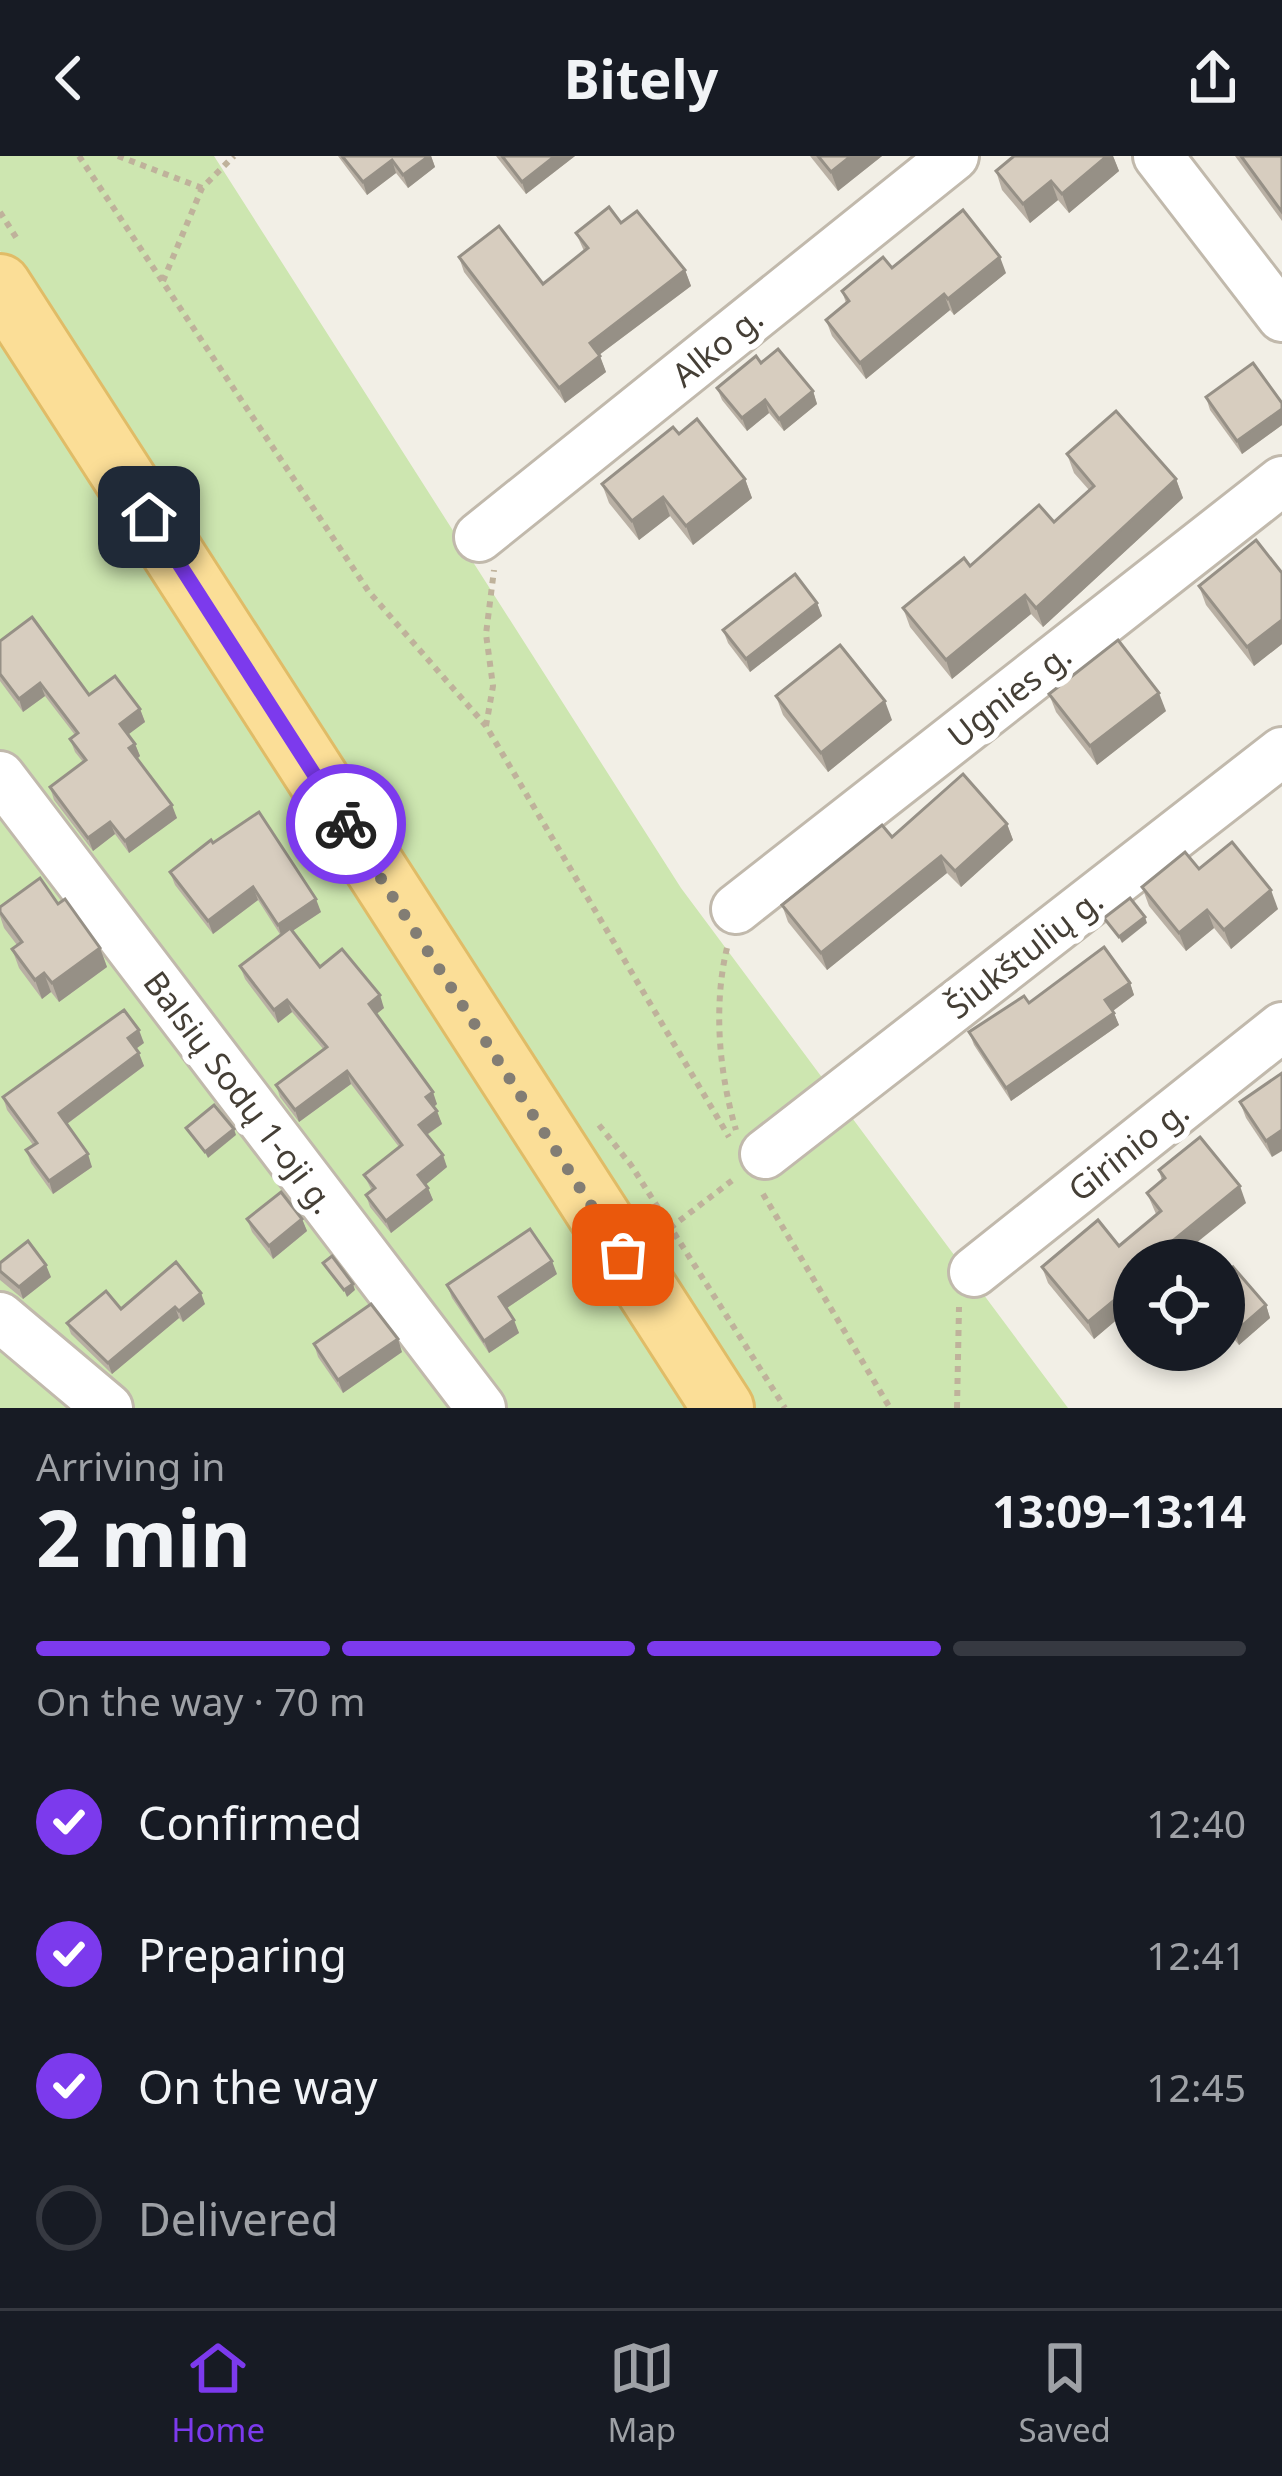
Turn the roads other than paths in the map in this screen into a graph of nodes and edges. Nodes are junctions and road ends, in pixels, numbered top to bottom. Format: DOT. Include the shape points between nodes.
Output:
graph roads {
  1 [pos="954,156"];
  2 [pos="1159,156"];
  3 [pos="0,285"];
  4 [pos="1282,316"];
  5 [pos="1282,481"];
  6 [pos="479,537"];
  7 [pos="1282,752"];
  8 [pos="0,776"];
  9 [pos="736,909"];
  10 [pos="1282,1027"];
  11 [pos="756,1161"];
  12 [pos="974,1272"];
  13 [pos="0,1317"];
  14 [pos="108,1408"];
  15 [pos="481,1408"];
  16 [pos="723,1408"];
  1 -- 6 [label="street, Alko g."];
  2 -- 4 [label="street"];
  3 -- 16 [label="main road"];
  5 -- 9 [label="street, Ugnies g."];
  7 -- 11 [label="street, Šiukštulių g."];
  8 -- 15 [label="street, Balsių Sodų 1-oji g."];
  10 -- 12 [label="street, Girinio g."];
  13 -- 14 [label="street"];
}
